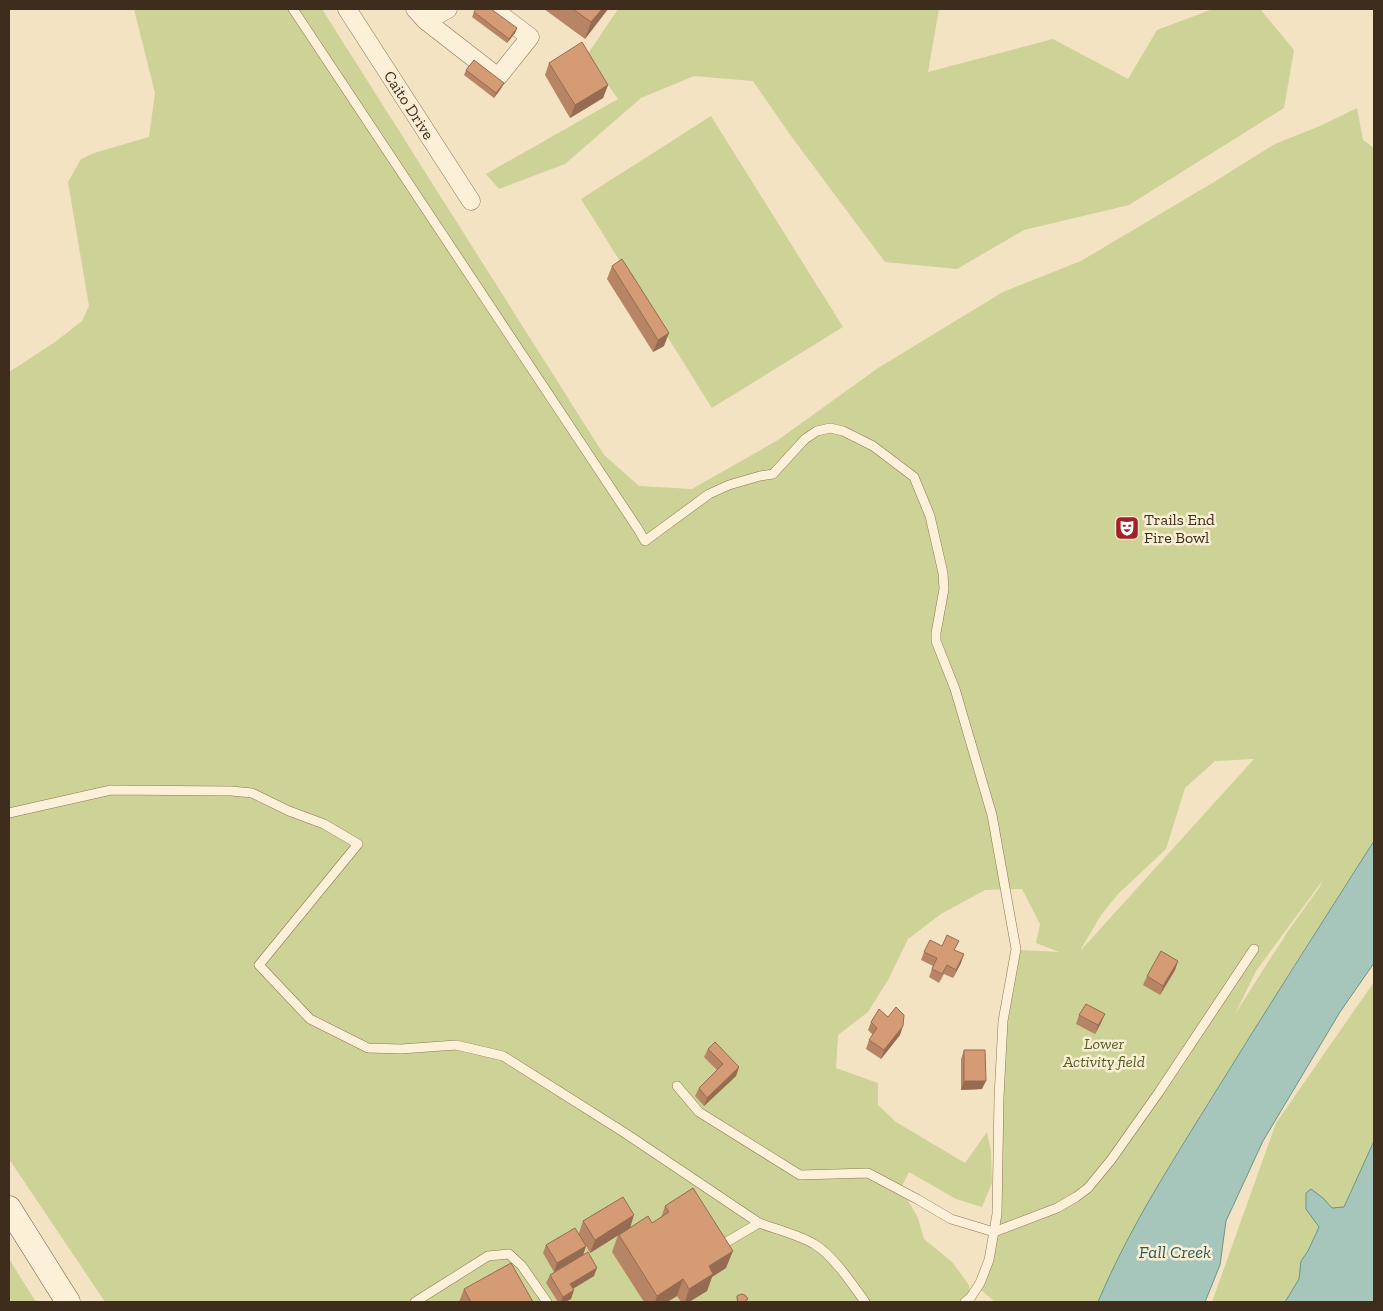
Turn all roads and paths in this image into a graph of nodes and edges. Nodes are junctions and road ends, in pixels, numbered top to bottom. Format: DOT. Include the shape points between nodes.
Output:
graph roads {
  1 [pos="293,9"];
  2 [pos="346,9"];
  3 [pos="448,9"];
  4 [pos="493,9"];
  5 [pos="421,15"];
  6 [pos="471,201"];
  7 [pos="9,813"];
  8 [pos="1254,949"];
  9 [pos="677,1086"];
  10 [pos="9,1208"];
  11 [pos="759,1223"];
  12 [pos="994,1232"];
  13 [pos="715,1249"];
  14 [pos="421,1301"];
  15 [pos="68,1302"];
  16 [pos="547,1302"];
  17 [pos="865,1302"];
  18 [pos="965,1302"];
  1 -- 12 [label="lane" via="644,541 709,494 729,485 773,474 805,438 817,431 830,428 843,431 873,446 914,477 930,516 943,573 937,645 955,689 992,815 1016,949 1003,1021"];
  2 -- 6 [label="street, Caito Drive"];
  3 -- 5 [label="street"];
  4 -- 5 [label="street" via="530,37 498,77"];
  7 -- 11 [label="lane" via="111,790 211,790 252,793 324,824 358,844 259,965 310,1019 368,1048 456,1045 503,1056"];
  8 -- 12 [label="lane" via="1159,1092 1088,1188 1057,1208"];
  9 -- 12 [label="lane" via="698,1112 800,1175 868,1173 952,1219"];
  10 -- 15 [label="street"];
  11 -- 13 [label="lane"];
  11 -- 17 [label="lane" via="814,1244 852,1282"];
  12 -- 18 [label="lane" via="989,1260 980,1283"];
  14 -- 16 [label="lane" via="488,1256 509,1254 522,1266"];
}
